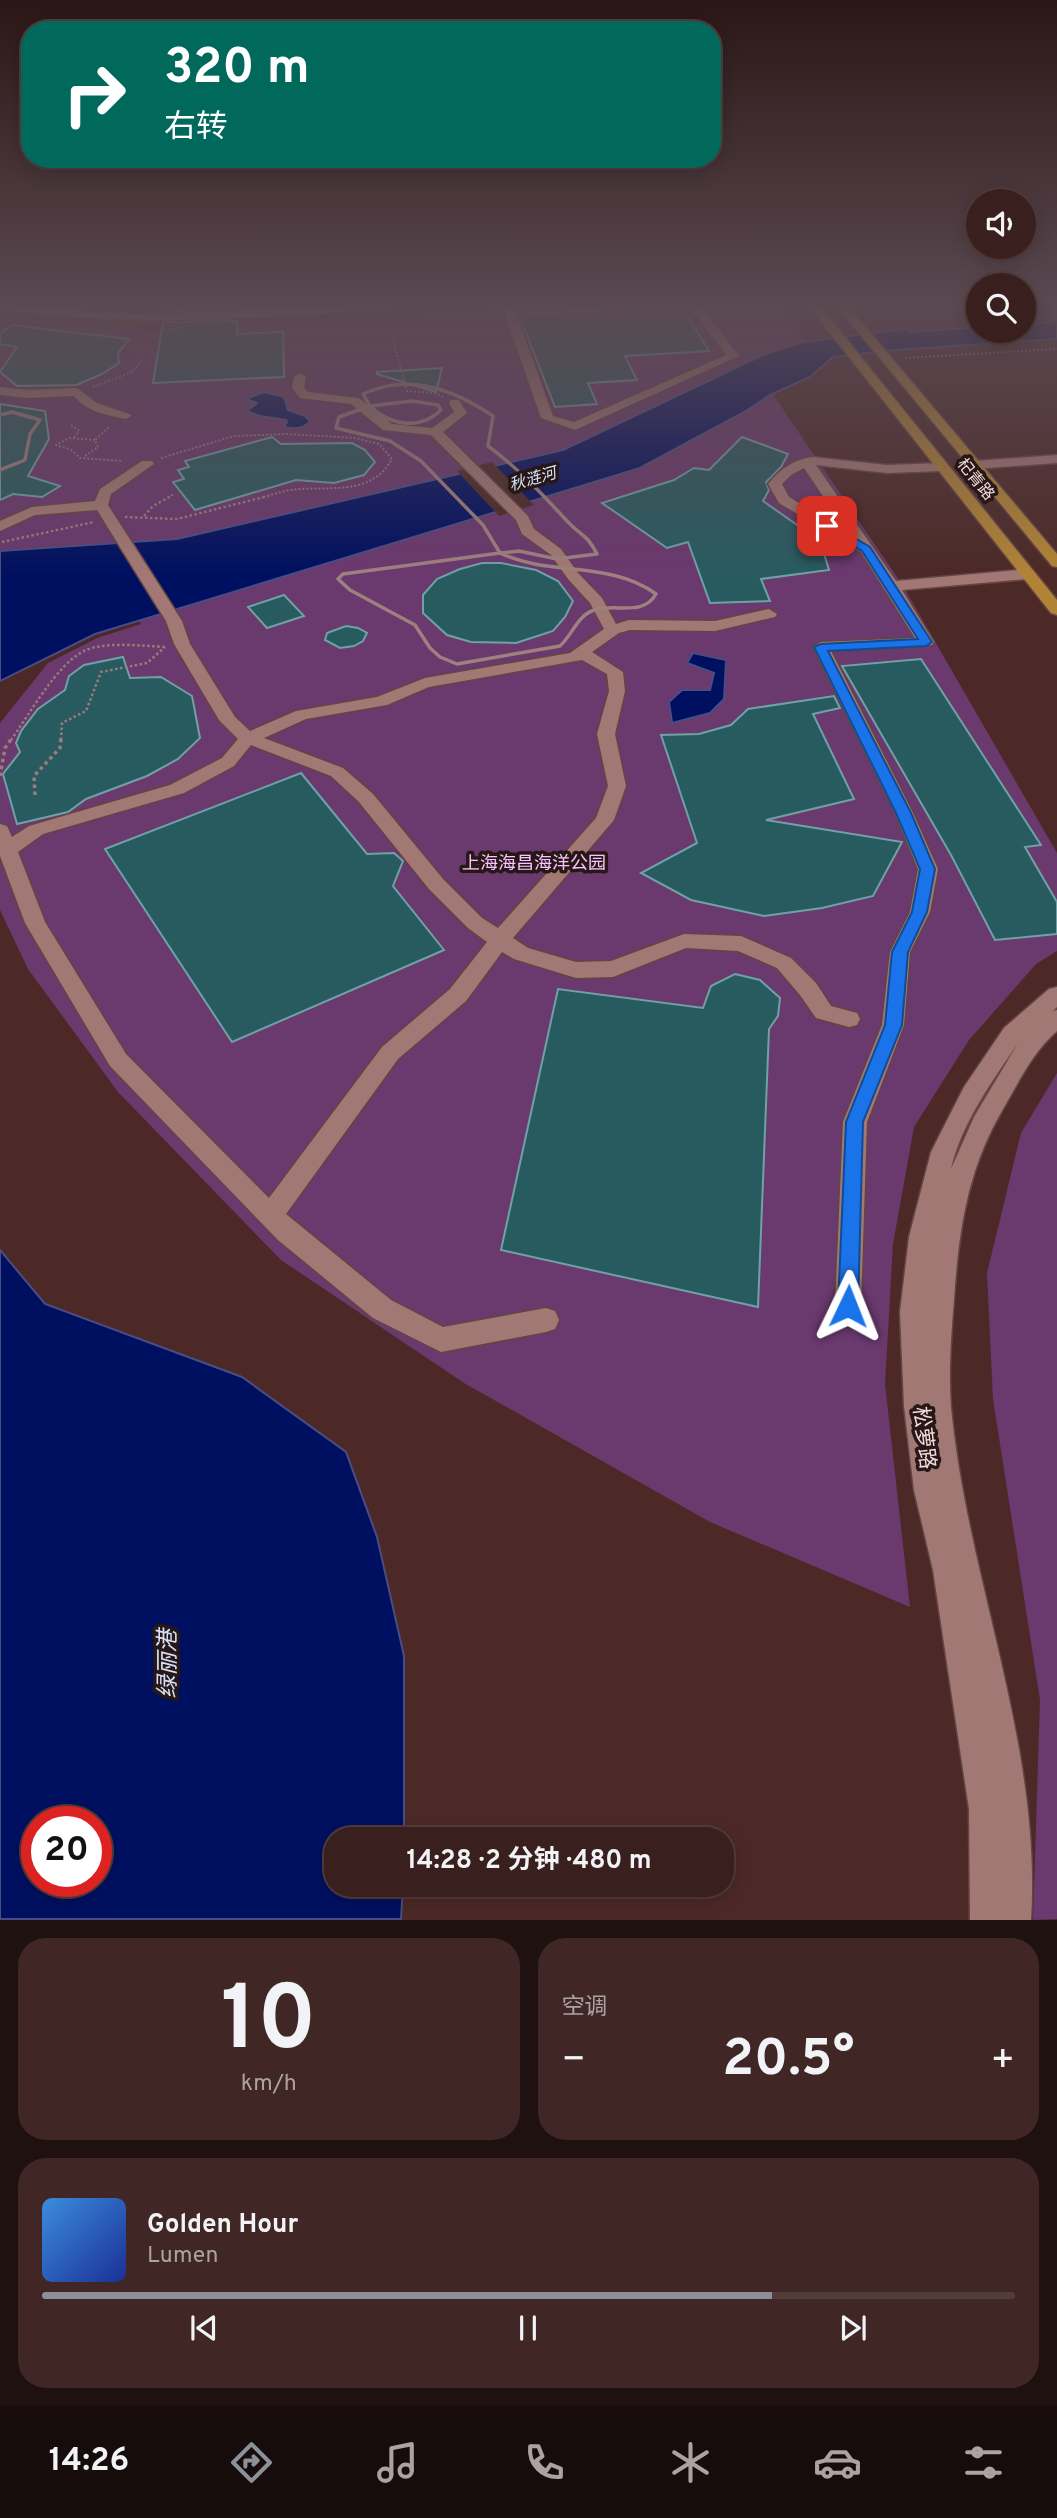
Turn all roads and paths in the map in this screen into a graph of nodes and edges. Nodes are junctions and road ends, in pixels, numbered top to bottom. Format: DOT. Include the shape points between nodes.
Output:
graph roads {
  1 [pos="79,395"];
  2 [pos="304,395"];
  3 [pos="437,395"];
  4 [pos="539,395"];
  5 [pos="646,395"];
  6 [pos="885,395"];
  7 [pos="916,395"];
  8 [pos="455,403"];
  9 [pos="126,415"];
  10 [pos="71,425"];
  11 [pos="111,425"];
  12 [pos="435,432"];
  13 [pos="74,438"];
  14 [pos="95,440"];
  15 [pos="80,458"];
  16 [pos="1057,460"];
  17 [pos="807,462"];
  18 [pos="144,465"];
  19 [pos="974,465"];
  20 [pos="942,467"];
  21 [pos="174,494"];
  22 [pos="105,512"];
  23 [pos="144,516"];
  24 [pos="0,527"];
  25 [pos="0,542"];
  26 [pos="866,549"];
  27 [pos="1057,563"];
  28 [pos="1028,574"];
  29 [pos="892,586"];
  30 [pos="1057,610"];
  31 [pos="769,614"];
  32 [pos="613,630"];
  33 [pos="174,646"];
  34 [pos="582,653"];
  35 [pos="248,738"];
  36 [pos="0,776"];
  37 [pos="35,795"];
  38 [pos="4,840"];
  39 [pos="500,940"];
  40 [pos="1057,995"];
  41 [pos="849,1018"];
  42 [pos="1057,1018"];
  43 [pos="270,1216"];
  44 [pos="848,1306"];
  45 [pos="545,1320"];
  46 [pos="988,1920"];
  47 [pos="1013,1920"];
  1 -- 9 [label="street" via="100,410"];
  2 -- 12 [label="street" via="355,401 388,427"];
  3 -- 8 [label="path"];
  4 -- 5 [label="street" via="547,418 576,426"];
  6 -- 20 [label="main road, 杞青路"];
  7 -- 19 [label="main road, 杞青路"];
  8 -- 12 [label="street" via="461,413"];
  10 -- 13 [label="path" via="79,431"];
  11 -- 14 [label="path"];
  12 -- 32 [label="street" via="523,519 527,531 556,552 597,601"];
  13 -- 14 [label="path"];
  13 -- 15 [label="path" via="56,445"];
  14 -- 15 [label="path" via="96,451"];
  15 -- 18 [label="path"];
  16 -- 19 [label="street"];
  17 -- 20 [label="street" via="847,462 885,469"];
  17 -- 26 [label="street"];
  17 -- 26 [label="street" via="785,470 775,484 784,500"];
  18 -- 22 [label="street" via="105,492"];
  18 -- 23 [label="path" via="234,436 287,434 368,441 379,444 392,459 385,472 367,484 295,489 177,519"];
  19 -- 27 [label="main road, 杞青路"];
  20 -- 28 [label="main road, 杞青路"];
  21 -- 23 [label="path"];
  22 -- 23 [label="path"];
  22 -- 24 [label="street" via="32,511"];
  22 -- 25 [label="path" via="37,536"];
  22 -- 33 [label="street" via="174,621"];
  26 -- 29 [label="street"];
  28 -- 29 [label="street"];
  28 -- 30 [label="main road, 杞青路"];
  29 -- 44 [label="street" via="926,642 821,647 928,869 920,912 900,952 893,1025 855,1122"];
  31 -- 32 [label="street" via="715,626 648,624"];
  32 -- 34 [label="street"];
  33 -- 35 [label="street" via="228,720"];
  33 -- 36 [label="path" via="85,650 65,666 5,748"];
  33 -- 37 [label="path" via="146,663 102,672 86,711 62,723 60,748 34,776"];
  34 -- 35 [label="street" via="425,683 381,701 302,715"];
  34 -- 39 [label="street" via="615,671 617,691 606,734 617,786 605,820"];
  35 -- 38 [label="street" via="228,762 177,789"];
  35 -- 39 [label="street" via="337,772 366,798 436,884 475,923"];
  38 -- 43 [label="street" via="35,923 118,1060"];
  39 -- 41 [label="street" via="521,954 576,970 613,969 684,941 741,944 784,963 824,1012"];
  39 -- 43 [label="street" via="458,995 390,1053"];
  40 -- 46 [label="street, 松萝路" via="1012,1034 972,1094 943,1152 922,1237 913,1312 929,1490 948,1570 986,1809"];
  42 -- 47 [label="street, 松萝路" via="1030,1042 982,1124 957,1183 939,1321 937,1406 951,1503 998,1723 1011,1814"];
  43 -- 45 [label="street" via="382,1309 441,1340"];
}
